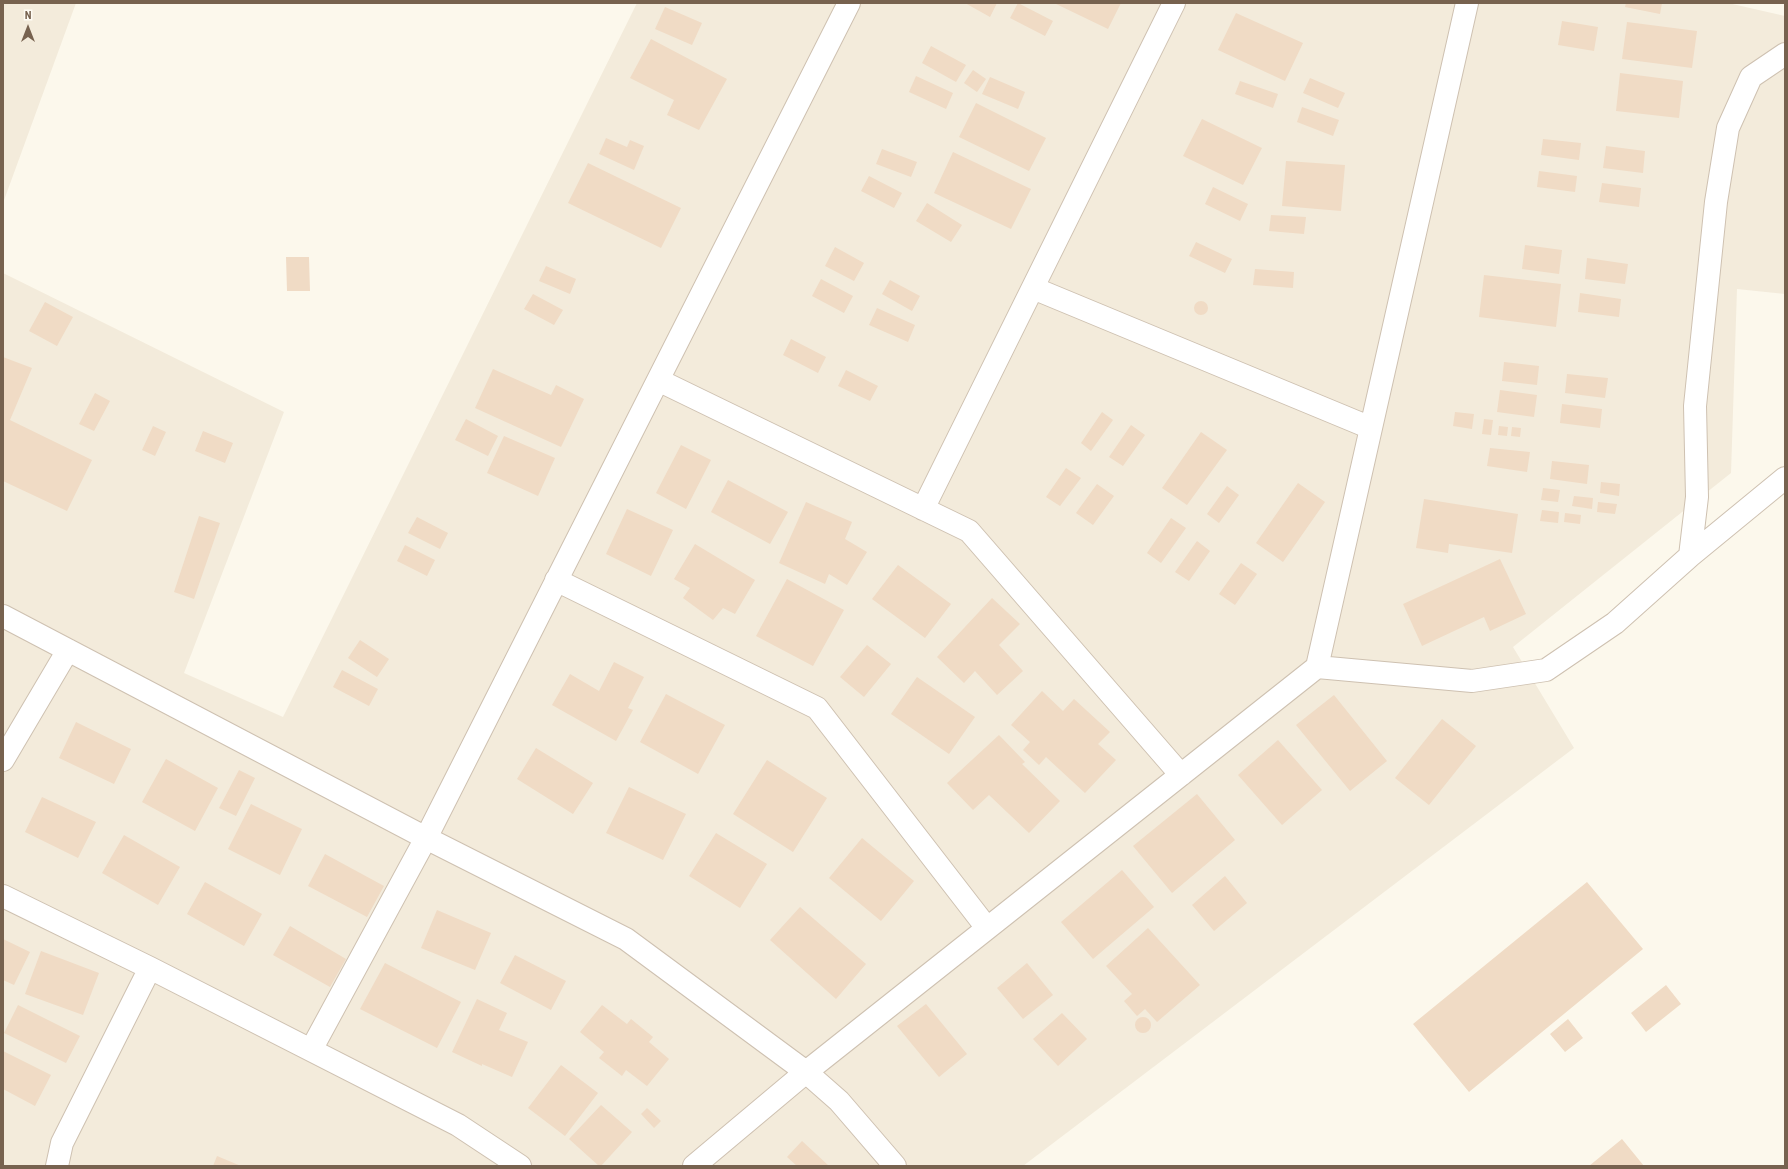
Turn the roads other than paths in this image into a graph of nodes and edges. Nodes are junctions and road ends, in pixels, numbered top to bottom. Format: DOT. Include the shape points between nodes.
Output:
graph roads {
  1 [pos="849,3"];
  2 [pos="1174,3"];
  3 [pos="1467,3"];
  4 [pos="1785,54"];
  5 [pos="1034,288"];
  6 [pos="658,380"];
  7 [pos="1371,428"];
  8 [pos="1785,478"];
  9 [pos="923,509"];
  10 [pos="1690,556"];
  11 [pos="556,580"];
  12 [pos="3,616"];
  13 [pos="68,650"];
  14 [pos="1317,668"];
  15 [pos="3,760"];
  16 [pos="1181,775"];
  17 [pos="426,838"];
  18 [pos="3,896"];
  19 [pos="987,928"];
  20 [pos="150,968"];
  21 [pos="311,1050"];
  22 [pos="806,1072"];
  23 [pos="57,1166"];
  24 [pos="520,1166"];
  25 [pos="694,1166"];
  26 [pos="895,1166"];
  1 -- 6 [label="street"];
  2 -- 5 [label="street"];
  3 -- 7 [label="street"];
  4 -- 10 [label="street" via="1751,77 1728,128 1716,202 1695,406 1697,497"];
  5 -- 7 [label="street"];
  5 -- 9 [label="street"];
  6 -- 9 [label="street"];
  6 -- 11 [label="street"];
  7 -- 14 [label="street"];
  8 -- 10 [label="street"];
  9 -- 16 [label="street" via="969,532"];
  10 -- 14 [label="street" via="1615,623 1546,670 1472,681"];
  11 -- 17 [label="street"];
  11 -- 19 [label="street" via="817,708"];
  12 -- 13 [label="street"];
  13 -- 15 [label="street"];
  13 -- 17 [label="street"];
  14 -- 16 [label="street"];
  16 -- 19 [label="street"];
  17 -- 21 [label="street"];
  17 -- 22 [label="street" via="626,939"];
  18 -- 20 [label="street"];
  19 -- 22 [label="street"];
  20 -- 21 [label="street"];
  20 -- 23 [label="street" via="62,1143"];
  21 -- 24 [label="street" via="458,1125"];
  22 -- 25 [label="street"];
  22 -- 26 [label="street" via="839,1102"];
}
